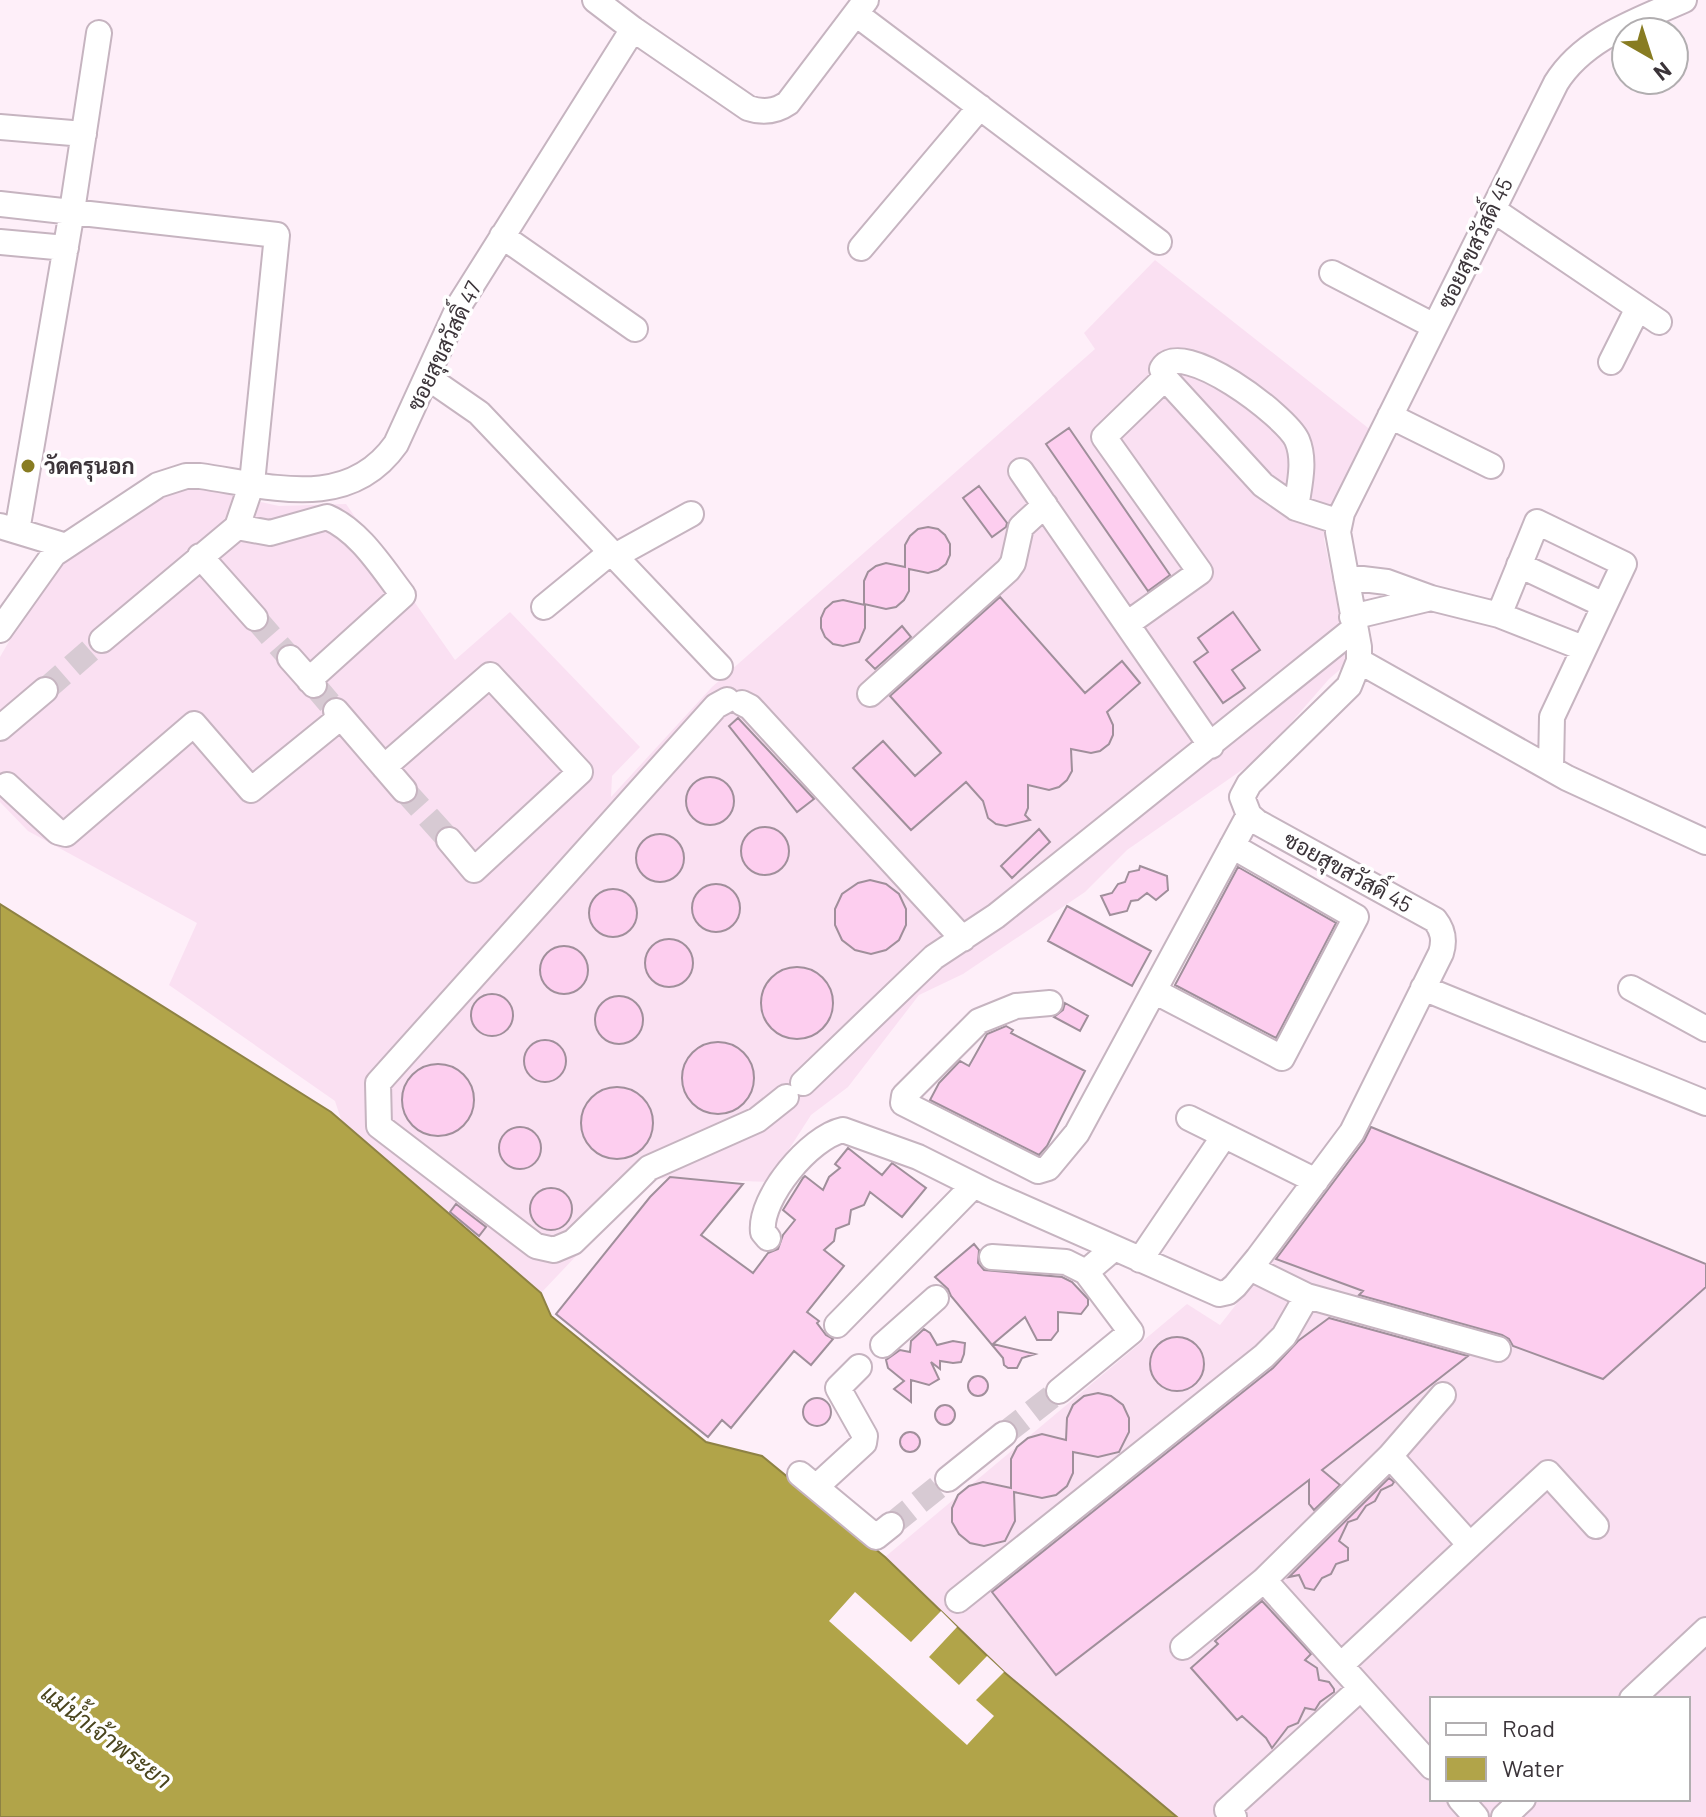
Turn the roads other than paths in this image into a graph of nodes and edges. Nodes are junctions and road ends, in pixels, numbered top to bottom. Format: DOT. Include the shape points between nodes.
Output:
graph roads {
  1 [pos="595,0"];
  2 [pos="1684,0"];
  3 [pos="861,7"];
  4 [pos="633,29"];
  5 [pos="99,33"];
  6 [pos="980,107"];
  7 [pos="0,127"];
  8 [pos="84,134"];
  9 [pos="0,204"];
  10 [pos="1492,209"];
  11 [pos="72,211"];
  12 [pos="502,236"];
  13 [pos="0,242"];
  14 [pos="1159,242"];
  15 [pos="66,248"];
  16 [pos="861,248"];
  17 [pos="1332,273"];
  18 [pos="1638,308"];
  19 [pos="1659,322"];
  20 [pos="1434,326"];
  21 [pos="635,329"];
  22 [pos="1611,362"];
  23 [pos="427,377"];
  24 [pos="1165,378"];
  25 [pos="1390,416"];
  26 [pos="1491,466"];
  27 [pos="1021,471"];
  28 [pos="252,483"];
  29 [pos="1045,505"];
  30 [pos="1296,508"];
  31 [pos="691,514"];
  32 [pos="1340,522"];
  33 [pos="237,527"];
  34 [pos="9,529"];
  35 [pos="66,546"];
  36 [pos="613,554"];
  37 [pos="200,556"];
  38 [pos="1519,565"];
  39 [pos="1346,577"];
  40 [pos="1431,598"];
  41 [pos="1604,605"];
  42 [pos="544,607"];
  43 [pos="1499,615"];
  44 [pos="255,618"];
  45 [pos="1354,623"];
  46 [pos="1127,624"];
  47 [pos="0,630"];
  48 [pos="102,640"];
  49 [pos="1583,648"];
  50 [pos="290,658"];
  51 [pos="1359,661"];
  52 [pos="720,667"];
  53 [pos="45,690"];
  54 [pos="870,694"];
  55 [pos="0,728"];
  56 [pos="1211,746"];
  57 [pos="384,767"];
  58 [pos="1551,768"];
  59 [pos="7,785"];
  60 [pos="404,790"];
  61 [pos="1249,815"];
  62 [pos="449,840"];
  63 [pos="1706,842"];
  64 [pos="1232,846"];
  65 [pos="963,939"];
  66 [pos="1423,988"];
  67 [pos="1631,988"];
  68 [pos="1154,991"];
  69 [pos="1050,1003"];
  70 [pos="1706,1029"];
  71 [pos="1706,1103"];
  72 [pos="1189,1118"];
  73 [pos="1224,1136"];
  74 [pos="1316,1181"];
  75 [pos="974,1185"];
  76 [pos="768,1238"];
  77 [pos="1113,1249"];
  78 [pos="992,1257"];
  79 [pos="1140,1260"];
  80 [pos="1250,1268"];
  81 [pos="1086,1272"];
  82 [pos="1307,1296"];
  83 [pos="936,1298"];
  84 [pos="837,1325"];
  85 [pos="883,1345"];
  86 [pos="1498,1349"];
  87 [pos="859,1367"];
  88 [pos="1059,1391"];
  89 [pos="1443,1395"];
  90 [pos="1004,1434"];
  91 [pos="1390,1456"];
  92 [pos="948,1479"];
  93 [pos="891,1525"];
  94 [pos="1596,1526"];
  95 [pos="1470,1545"];
  96 [pos="1264,1580"];
  97 [pos="958,1600"];
  98 [pos="1706,1630"];
  99 [pos="1183,1647"];
  100 [pos="1341,1665"];
  101 [pos="1361,1688"];
  102 [pos="1634,1697"];
  103 [pos="1430,1765"];
  104 [pos="1462,1801"];
  105 [pos="1521,1801"];
  106 [pos="1234,1817"];
  107 [pos="1476,1817"];
  108 [pos="1504,1817"];
  1 -- 4 [label="street"];
  2 -- 10 [label="street, ซอยสุขสวัสดิ์ 45" via="1597,42 1567,64"];
  3 -- 4 [label="street" via="788,103 776,111 742,104"];
  3 -- 6 [label="street"];
  4 -- 12 [label="street, ซอยสุขสวัสดิ์ 47"];
  5 -- 8 [label="street"];
  6 -- 14 [label="street"];
  6 -- 16 [label="street"];
  7 -- 8 [label="street"];
  8 -- 11 [label="street"];
  9 -- 11 [label="street"];
  10 -- 18 [label="street"];
  10 -- 20 [label="street, ซอยสุขสวัสดิ์ 45"];
  11 -- 15 [label="street"];
  11 -- 28 [label="street" via="277,235"];
  12 -- 21 [label="street"];
  12 -- 23 [label="street, ซอยสุขสวัสดิ์ 47" via="460,304"];
  13 -- 15 [label="street"];
  15 -- 34 [label="street"];
  17 -- 20 [label="street"];
  18 -- 19 [label="street"];
  18 -- 22 [label="street"];
  20 -- 25 [label="street, ซอยสุขสวัสดิ์ 45"];
  23 -- 28 [label="street, ซอยสุขสวัสดิ์ 47" via="396,444 361,478 321,489"];
  23 -- 36 [label="street" via="479,413"];
  24 -- 30 [label="street" via="1263,485"];
  24 -- 30 [label="street" via="1162,369 1172,360 1203,367 1229,380 1288,426 1302,463"];
  24 -- 46 [label="street" via="1104,437 1200,572"];
  25 -- 26 [label="street"];
  25 -- 32 [label="street, ซอยสุขสวัสดิ์ 45"];
  27 -- 29 [label="street"];
  28 -- 33 [label="street"];
  28 -- 35 [label="street, ซอยสุขสวัสดิ์ 47" via="200,476 174,479 143,493"];
  29 -- 46 [label="street"];
  29 -- 54 [label="street" via="1021,527 1008,570"];
  30 -- 32 [label="street"];
  31 -- 36 [label="street"];
  32 -- 39 [label="street, ซอยสุขสวัสดิ์ 45"];
  33 -- 37 [label="street"];
  33 -- 50 [label="street" via="270,533 327,517 337,521 403,595 311,682"];
  34 -- 35 [label="street"];
  35 -- 47 [label="street, ซอยสุขสวัสดิ์ 47" via="54,554"];
  36 -- 42 [label="street"];
  36 -- 52 [label="street"];
  37 -- 44 [label="street"];
  37 -- 48 [label="street"];
  38 -- 41 [label="street"];
  38 -- 41 [label="street" via="1537,522 1624,564"];
  38 -- 43 [label="street"];
  39 -- 40 [label="street" via="1387,582"];
  39 -- 45 [label="street, ซอยสุขสวัสดิ์ 45"];
  40 -- 43 [label="street"];
  40 -- 45 [label="street"];
  41 -- 49 [label="street"];
  43 -- 49 [label="street"];
  45 -- 51 [label="street, ซอยสุขสวัสดิ์ 45"];
  45 -- 56 [label="street"];
  46 -- 56 [label="street"];
  49 -- 58 [label="street" via="1552,717"];
  51 -- 58 [label="street"];
  51 -- 61 [label="street" via="1349,686 1249,784 1242,797"];
  53 -- 55 [label="street"];
  56 -- 65 [label="street"];
  57 -- 59 [label="street" via="339,714 251,790 194,724 66,834"];
  57 -- 60 [label="street"];
  57 -- 62 [label="street" via="490,675 580,772 474,870"];
  58 -- 63 [label="street"];
  61 -- 64 [label="street"];
  61 -- 66 [label="street, ซอยสุขสวัสดิ์ 45" via="1435,920 1443,946"];
  64 -- 68 [label="street"];
  64 -- 68 [label="street" via="1356,917 1282,1058"];
  65 -- 65 [label="street" via="750,707 735,702 716,706 378,1083 379,1126 536,1246 554,1250 573,1242 649,1168 757,1120 934,957"];
  66 -- 71 [label="street"];
  66 -- 74 [label="street, ซอยสุขสวัสดิ์ 45" via="1359,1121"];
  67 -- 70 [label="street"];
  68 -- 69 [label="street" via="1077,1133 1048,1168 1038,1171 903,1103 904,1096 979,1021 1016,1006"];
  72 -- 73 [label="street"];
  73 -- 74 [label="street"];
  73 -- 79 [label="street"];
  74 -- 80 [label="street, ซอยสุขสวัสดิ์ 45"];
  75 -- 76 [label="street, ซอยสุขสวัสดิ์ 45" via="918,1157 843,1130 832,1132 805,1152 764,1209 763,1232"];
  75 -- 77 [label="street, ซอยสุขสวัสดิ์ 45"];
  75 -- 84 [label="street"];
  77 -- 79 [label="street, ซอยสุขสวัสดิ์ 45"];
  77 -- 81 [label="street"];
  78 -- 81 [label="street" via="1066,1262"];
  79 -- 80 [label="street, ซอยสุขสวัสดิ์ 45" via="1219,1294 1228,1292"];
  80 -- 82 [label="street"];
  81 -- 88 [label="street" via="1131,1332"];
  82 -- 86 [label="street"];
  82 -- 97 [label="street" via="1284,1336 1264,1356"];
  83 -- 85 [label="street"];
  87 -- 93 [label="street" via="838,1388 864,1443 808,1480 876,1537"];
  89 -- 91 [label="street"];
  90 -- 92 [label="street"];
  91 -- 95 [label="street"];
  91 -- 96 [label="street"];
  94 -- 95 [label="street" via="1548,1473"];
  95 -- 100 [label="street"];
  96 -- 99 [label="street"];
  96 -- 100 [label="street"];
  98 -- 102 [label="street"];
  100 -- 101 [label="street"];
  101 -- 103 [label="street"];
  101 -- 106 [label="street" via="1227,1810"];
  104 -- 107 [label="street"];
  105 -- 108 [label="street"];
}
